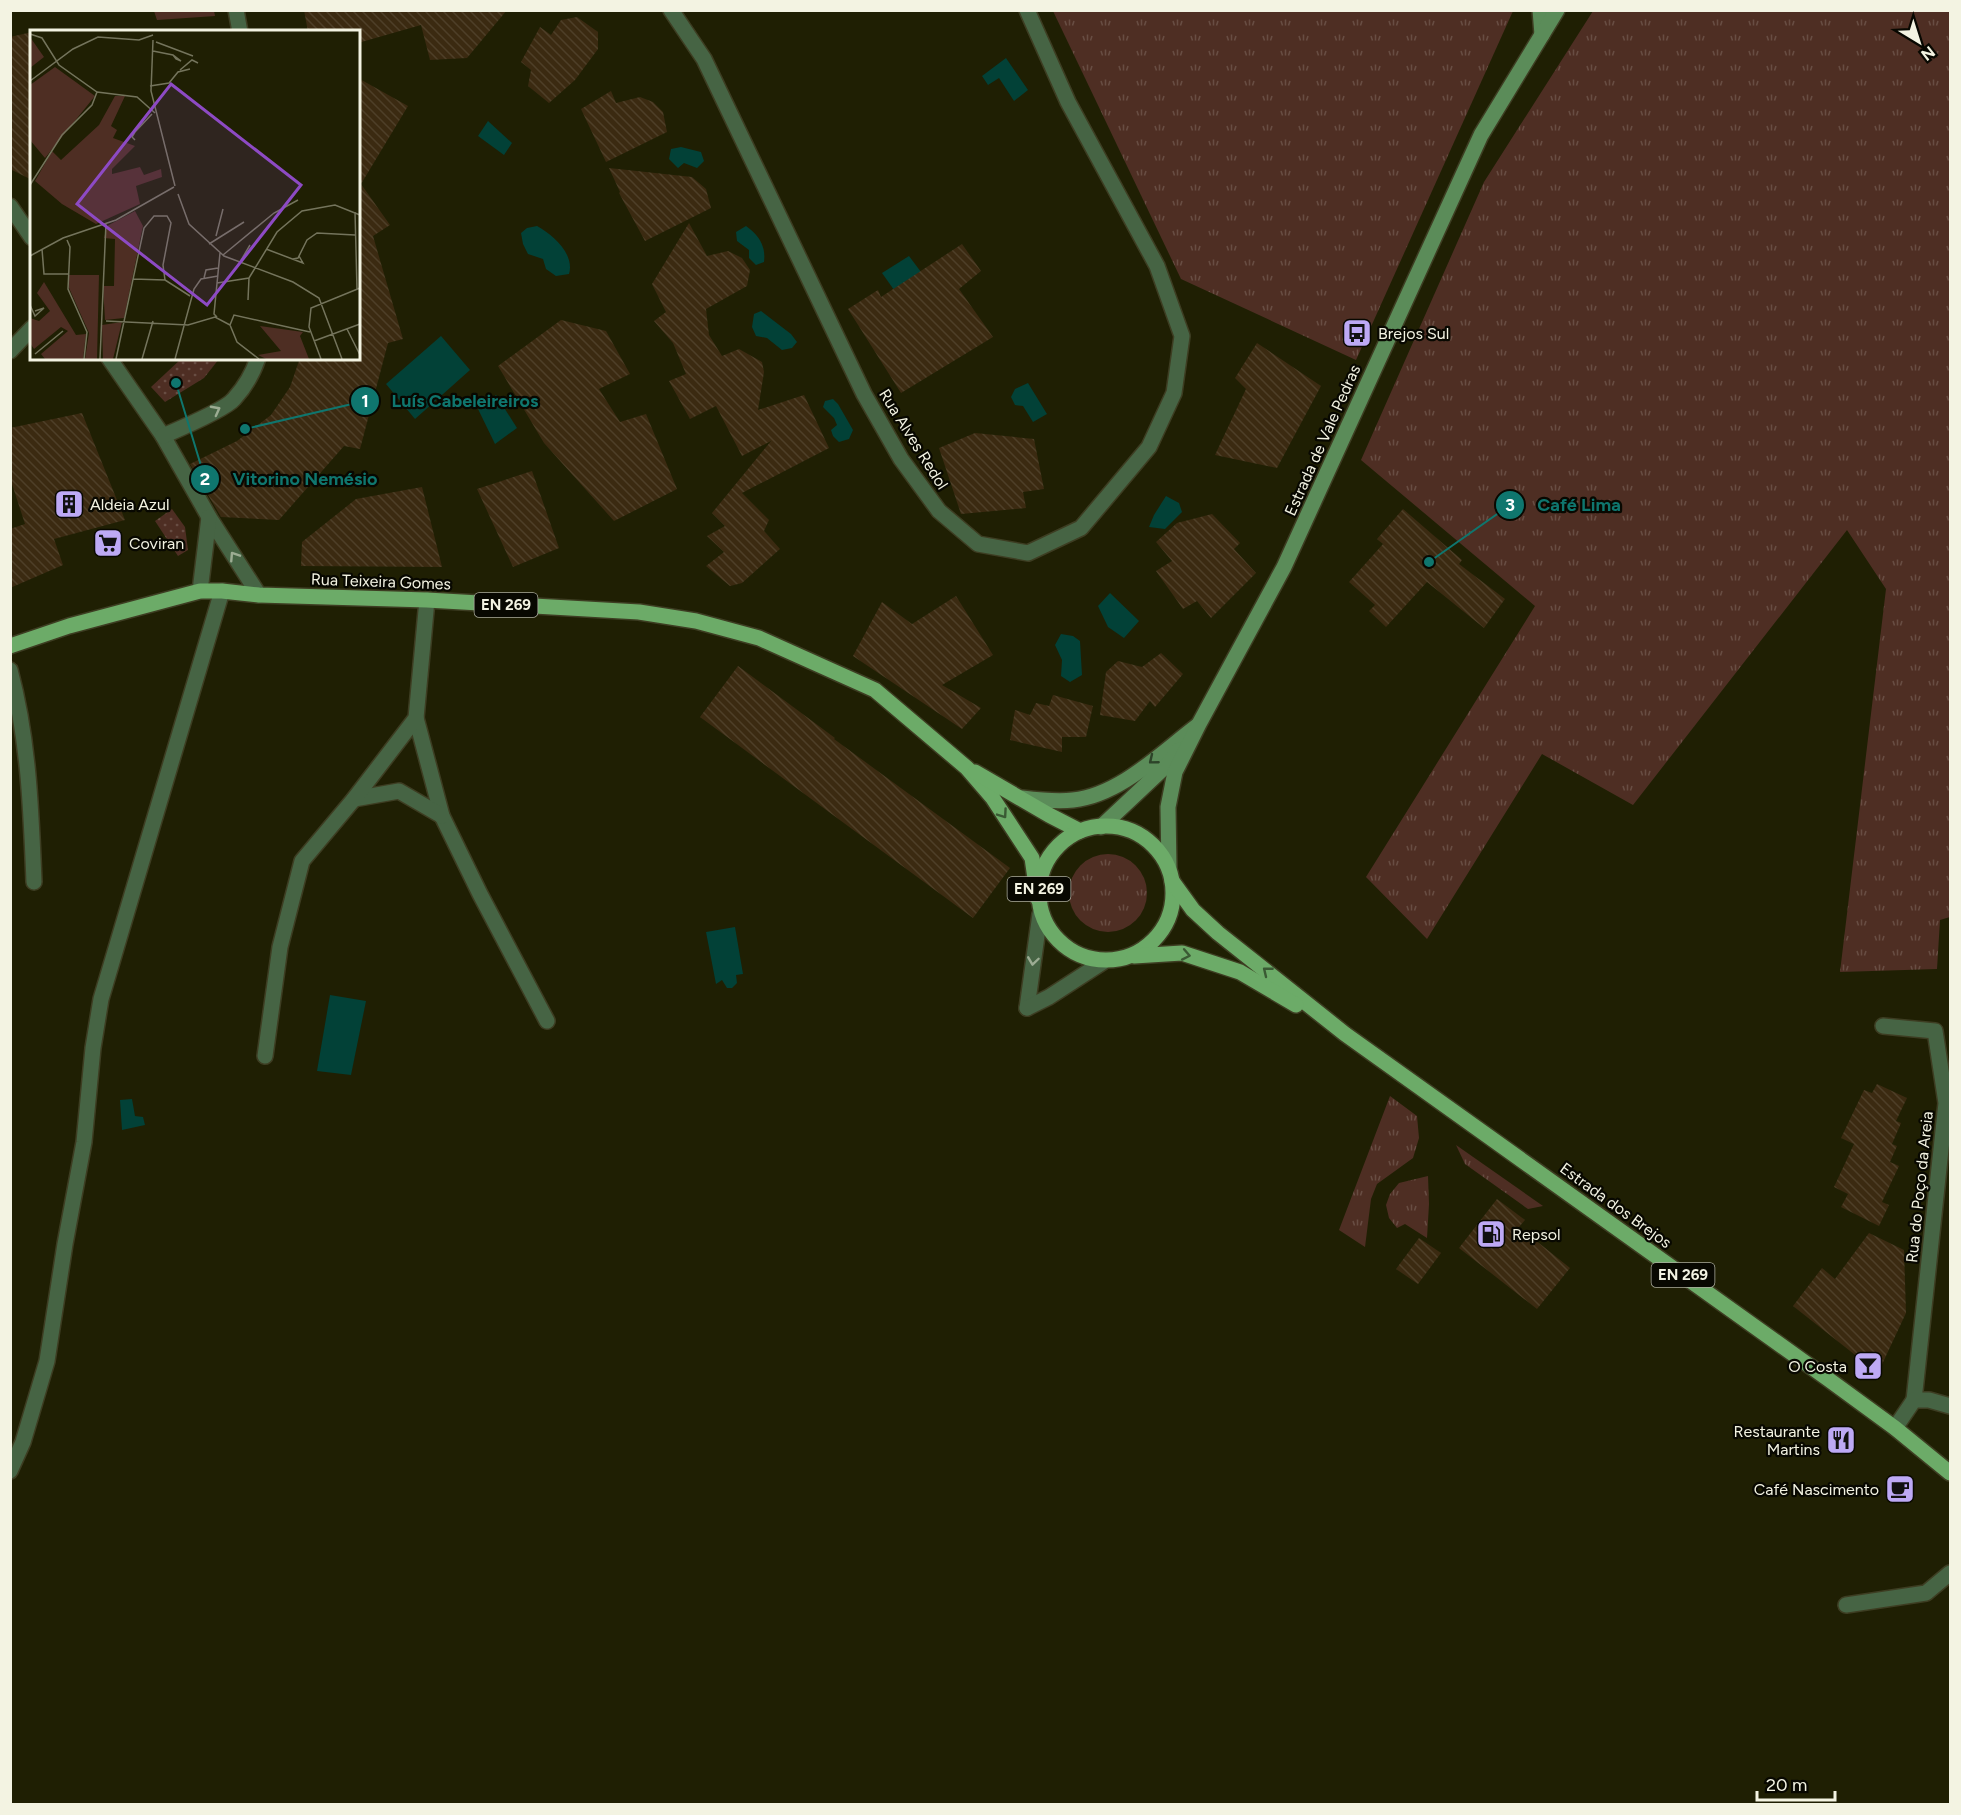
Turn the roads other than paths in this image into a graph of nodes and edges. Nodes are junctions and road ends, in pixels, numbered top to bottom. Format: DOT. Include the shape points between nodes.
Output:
graph roads {
  1 [pos="236,10"];
  2 [pos="671,10"];
  3 [pos="1027,10"];
  4 [pos="1540,10"];
  5 [pos="1557,10"];
  6 [pos="240,30"];
  7 [pos="1542,35"];
  8 [pos="10,206"];
  9 [pos="29,229"];
  10 [pos="30,330"];
  11 [pos="10,351"];
  12 [pos="112,360"];
  13 [pos="257,360"];
  14 [pos="163,436"];
  15 [pos="209,518"];
  16 [pos="200,591"];
  17 [pos="222,591"];
  18 [pos="259,595"];
  19 [pos="427,600"];
  20 [pos="10,646"];
  21 [pos="10,670"];
  22 [pos="416,718"];
  23 [pos="1199,724"];
  24 [pos="967,768"];
  25 [pos="1022,798"];
  26 [pos="354,799"];
  27 [pos="442,816"];
  28 [pos="1101,827"];
  29 [pos="1080,831"];
  30 [pos="1171,875"];
  31 [pos="34,882"];
  32 [pos="1039,907"];
  33 [pos="1128,957"];
  34 [pos="1103,962"];
  35 [pos="547,1021"];
  36 [pos="1883,1026"];
  37 [pos="1345,1034"];
  38 [pos="265,1056"];
  39 [pos="1914,1400"];
  40 [pos="1950,1406"];
  41 [pos="1895,1428"];
  42 [pos="10,1471"];
  43 [pos="1950,1473"];
  44 [pos="1950,1573"];
  45 [pos="1846,1605"];
  1 -- 6 [label="street"];
  2 -- 3 [label="street, Rua Alves Redol" via="704,59 864,394 902,459 939,511 978,544 1028,553 1081,528 1149,447 1174,393 1182,336 1157,266 1068,102"];
  4 -- 7 [label="main road"];
  5 -- 7 [label="main road, Estrada de Vale Pedras"];
  7 -- 23 [label="main road, Estrada de Vale Pedras" via="1480,135 1284,567"];
  8 -- 9 [label="street"];
  10 -- 11 [label="street"];
  12 -- 14 [label="street"];
  14 -- 13 [label="street, one-way" via="233,401"];
  14 -- 15 [label="street"];
  15 -- 16 [label="street"];
  18 -- 15 [label="street, one-way"];
  16 -- 17 [label="main road, Rua Teixeira Gomes / EN 269"];
  16 -- 20 [label="main road, Rua Teixeira Gomes / EN 269"];
  17 -- 18 [label="main road, Rua Teixeira Gomes / EN 269"];
  17 -- 42 [label="street" via="101,999 84,1142 47,1361 23,1442"];
  18 -- 19 [label="main road, Rua Teixeira Gomes / EN 269"];
  19 -- 22 [label="street"];
  19 -- 24 [label="main road, Rua Teixeira Gomes / EN 269" via="639,612 696,621 759,638 875,690"];
  21 -- 31 [label="street" via="30,786"];
  22 -- 26 [label="street"];
  22 -- 27 [label="street"];
  23 -- 25 [label="main road, one-way" via="1138,772 1105,792 1074,800"];
  23 -- 28 [label="main road, Estrada de Vale Pedras" via="1168,764"];
  23 -- 30 [label="main road, Estrada de Vale Pedras" via="1175,772 1168,807"];
  24 -- 25 [label="main road, Rua Teixeira Gomes / EN 269"];
  24 -- 32 [label="main road, Rua Teixeira Gomes / EN 269, one-way" via="992,797 1032,858"];
  25 -- 29 [label="main road, Rua Teixeira Gomes / EN 269"];
  26 -- 27 [label="street" via="399,791"];
  26 -- 38 [label="street" via="302,861 280,947"];
  27 -- 35 [label="street"];
  28 -- 29 [label="main road, EN 269"];
  28 -- 30 [label="main road, EN 269" via="1133,831 1152,844"];
  29 -- 32 [label="main road, EN 269" via="1050,855 1040,876"];
  30 -- 33 [label="main road, EN 269" via="1174,898 1165,927 1151,944"];
  37 -- 30 [label="main road, Estrada dos Brejos / EN 269, one-way" via="1218,933 1193,910"];
  32 -- 34 [label="main road, EN 269" via="1057,941 1073,953"];
  32 -- 34 [label="street, one-way" via="1027,1008"];
  33 -- 34 [label="main road, EN 269"];
  33 -- 37 [label="main road, Estrada dos Brejos / EN 269, one-way" via="1182,953 1232,968"];
  36 -- 39 [label="street, Rua do Poço da Areia" via="1935,1031 1946,1103"];
  37 -- 41 [label="main road, Estrada dos Brejos / EN 269"];
  39 -- 40 [label="street"];
  39 -- 41 [label="street"];
  41 -- 43 [label="main road, Estrada dos Brejos / EN 269"];
  44 -- 45 [label="street" via="1926,1593"];
}
